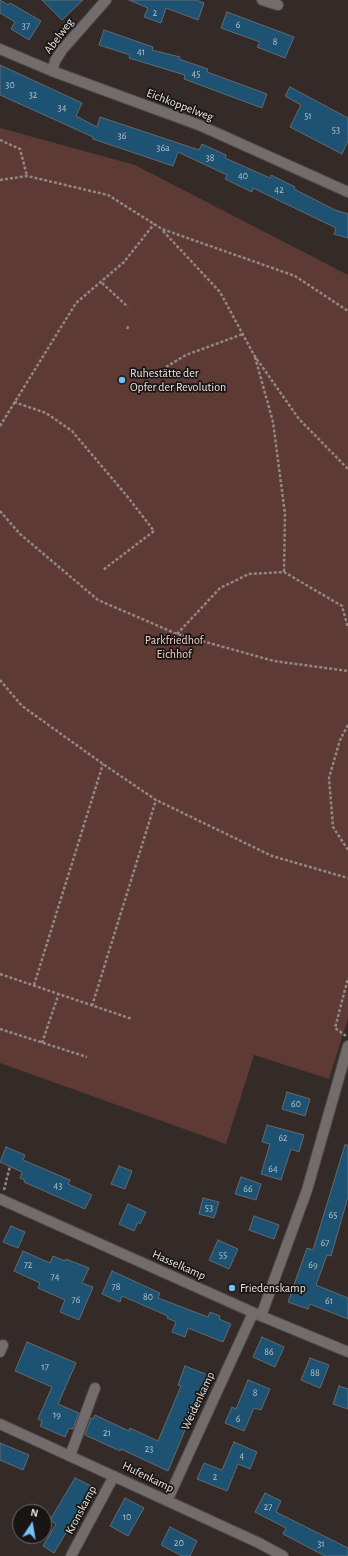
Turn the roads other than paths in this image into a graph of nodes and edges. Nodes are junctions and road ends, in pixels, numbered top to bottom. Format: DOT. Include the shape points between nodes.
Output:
graph roads {
  1 [pos="106,0"];
  2 [pos="262,0"];
  3 [pos="278,5"];
  4 [pos="0,49"];
  5 [pos="52,71"];
  6 [pos="348,192"];
  7 [pos="348,1046"];
  8 [pos="0,1200"];
  9 [pos="257,1314"];
  10 [pos="348,1352"];
  11 [pos="95,1388"];
  12 [pos="0,1424"];
  13 [pos="70,1456"];
  14 [pos="114,1476"];
  15 [pos="167,1501"];
  16 [pos="71,1556"];
  17 [pos="283,1556"];
  1 -- 5 [label="street, Abelweg" via="62,50"];
  2 -- 3 [label="street"];
  4 -- 5 [label="street, Eichkoppelweg"];
  5 -- 6 [label="street, Eichkoppelweg" via="199,125"];
  7 -- 9 [label="street" via="307,1190"];
  8 -- 9 [label="street, Hasselkamp"];
  9 -- 10 [label="street, Hasselkamp"];
  9 -- 15 [label="street, Weidenkamp"];
  11 -- 13 [label="street"];
  12 -- 13 [label="street, Hufenkamp"];
  13 -- 14 [label="street, Hufenkamp"];
  14 -- 15 [label="street, Hufenkamp"];
  14 -- 16 [label="street, Kronskamp"];
  15 -- 17 [label="street, Hufenkamp"];
}
